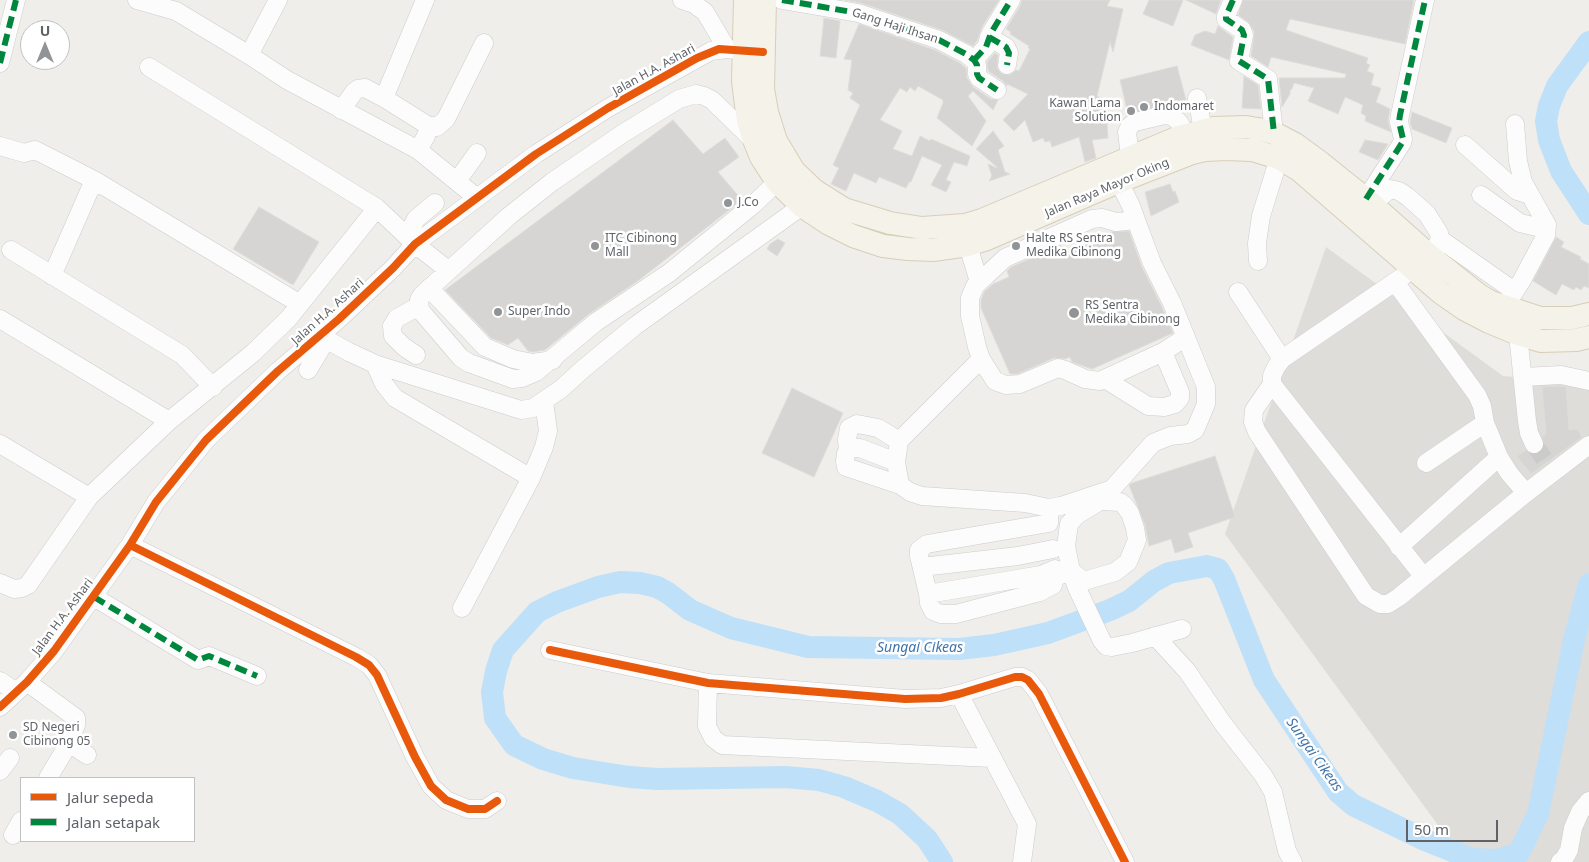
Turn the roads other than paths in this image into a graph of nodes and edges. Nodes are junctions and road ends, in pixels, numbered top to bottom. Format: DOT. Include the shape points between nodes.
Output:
graph roads {
  1 [pos="16,0"];
  2 [pos="137,0"];
  3 [pos="278,0"];
  4 [pos="426,0"];
  5 [pos="682,0"];
  6 [pos="745,0"];
  7 [pos="765,0"];
  8 [pos="782,0"];
  9 [pos="1011,0"];
  10 [pos="1233,0"];
  11 [pos="1425,0"];
  12 [pos="177,6"];
  13 [pos="989,37"];
  14 [pos="484,43"];
  15 [pos="744,51"];
  16 [pos="249,54"];
  17 [pos="974,60"];
  18 [pos="0,64"];
  19 [pos="1007,65"];
  20 [pos="149,67"];
  21 [pos="997,90"];
  22 [pos="384,98"];
  23 [pos="1198,98"];
  24 [pos="608,108"];
  25 [pos="341,110"];
  26 [pos="1516,124"];
  27 [pos="427,125"];
  28 [pos="1194,133"];
  29 [pos="1274,133"];
  30 [pos="622,134"];
  31 [pos="754,140"];
  32 [pos="1465,145"];
  33 [pos="0,146"];
  34 [pos="418,150"];
  35 [pos="477,153"];
  36 [pos="1130,156"];
  37 [pos="1279,158"];
  38 [pos="1114,174"];
  39 [pos="94,180"];
  40 [pos="456,181"];
  41 [pos="779,185"];
  42 [pos="1481,194"];
  43 [pos="1530,195"];
  44 [pos="476,197"];
  45 [pos="1369,201"];
  46 [pos="435,204"];
  47 [pos="802,206"];
  48 [pos="377,208"];
  49 [pos="1136,220"];
  50 [pos="1547,225"];
  51 [pos="411,240"];
  52 [pos="968,245"];
  53 [pos="11,250"];
  54 [pos="1428,255"];
  55 [pos="1258,261"];
  56 [pos="448,270"];
  57 [pos="52,276"];
  58 [pos="979,282"];
  59 [pos="1395,282"];
  60 [pos="429,288"];
  61 [pos="1238,292"];
  62 [pos="1509,299"];
  63 [pos="300,304"];
  64 [pos="418,306"];
  65 [pos="1589,314"];
  66 [pos="0,319"];
  67 [pos="1518,334"];
  68 [pos="1589,336"];
  69 [pos="1186,337"];
  70 [pos="323,338"];
  71 [pos="1163,352"];
  72 [pos="416,355"];
  73 [pos="981,359"];
  74 [pos="1282,359"];
  75 [pos="553,360"];
  76 [pos="375,364"];
  77 [pos="308,370"];
  78 [pos="1523,377"];
  79 [pos="1106,379"];
  80 [pos="1589,381"];
  81 [pos="1272,384"];
  82 [pos="1144,385"];
  83 [pos="213,387"];
  84 [pos="544,402"];
  85 [pos="1156,407"];
  86 [pos="169,421"];
  87 [pos="1485,423"];
  88 [pos="899,441"];
  89 [pos="0,444"];
  90 [pos="1534,444"];
  91 [pos="1589,445"];
  92 [pos="848,451"];
  93 [pos="1499,457"];
  94 [pos="896,462"];
  95 [pos="1426,463"];
  96 [pos="530,478"];
  97 [pos="900,485"];
  98 [pos="1526,494"];
  99 [pos="1116,495"];
  100 [pos="90,496"];
  101 [pos="1049,516"];
  102 [pos="130,545"];
  103 [pos="1399,547"];
  104 [pos="1052,549"];
  105 [pos="922,567"];
  106 [pos="1060,572"];
  107 [pos="1423,576"];
  108 [pos="0,583"];
  109 [pos="928,594"];
  110 [pos="94,597"];
  111 [pos="462,608"];
  112 [pos="1182,629"];
  113 [pos="1155,636"];
  114 [pos="550,650"];
  115 [pos="257,676"];
  116 [pos="0,681"];
  117 [pos="708,684"];
  118 [pos="22,687"];
  119 [pos="959,694"];
  120 [pos="0,707"];
  121 [pos="69,743"];
  122 [pos="87,755"];
  123 [pos="992,758"];
  124 [pos="49,777"];
  125 [pos="498,801"];
  126 [pos="1586,810"];
  127 [pos="1022,862"];
  128 [pos="1125,862"];
  129 [pos="1293,862"];
  130 [pos="1560,862"];
  1 -- 18 [label="street"];
  2 -- 12 [label="street"];
  3 -- 16 [label="street"];
  4 -- 22 [label="street"];
  5 -- 15 [label="street" via="705,12"];
  6 -- 15 [label="main road, Jalan Raya Mayor Oking"];
  7 -- 15 [label="main road, Jalan Raya Mayor Oking"];
  8 -- 17 [label="street, Gang Haji Ihsan" via="858,14 903,27 939,40"];
  9 -- 13 [label="street"];
  10 -- 29 [label="street" via="1226,19 1244,35 1239,61 1268,79"];
  11 -- 45 [label="street" via="1400,115 1402,143"];
  12 -- 16 [label="street"];
  13 -- 17 [label="street" via="986,47"];
  13 -- 19 [label="street" via="1006,47 1009,53"];
  14 -- 27 [label="street" via="446,119 437,127"];
  15 -- 24 [label="street, Jalan H.A. Ashari" via="711,51"];
  15 -- 31 [label="main road, Jalan Raya Mayor Oking" via="743,81"];
  15 -- 38 [label="main road, Jalan Raya Mayor Oking" via="763,90 776,141 794,171 814,190 844,209 890,223 922,228 965,225"];
  16 -- 25 [label="street"];
  17 -- 21 [label="street" via="979,78"];
  20 -- 48 [label="street"];
  22 -- 25 [label="street" via="365,88 358,89"];
  22 -- 27 [label="street"];
  23 -- 28 [label="street"];
  24 -- 30 [label="street"];
  24 -- 44 [label="street, Jalan H.A. Ashari"];
  25 -- 34 [label="street"];
  26 -- 43 [label="street" via="1518,161"];
  27 -- 34 [label="street" via="426,136"];
  28 -- 29 [label="main road, Jalan Raya Mayor Oking" via="1246,127"];
  28 -- 36 [label="main road, Jalan Raya Mayor Oking"];
  28 -- 36 [label="street" via="1172,116 1135,122 1127,132"];
  29 -- 45 [label="main road, Jalan Raya Mayor Oking" via="1295,144"];
  30 -- 31 [label="street" via="679,100 696,94 712,100"];
  30 -- 56 [label="street" via="552,182"];
  31 -- 41 [label="main road, Jalan Raya Mayor Oking"];
  32 -- 43 [label="street" via="1517,191"];
  33 -- 39 [label="street" via="24,153 35,150"];
  34 -- 40 [label="street"];
  35 -- 40 [label="street"];
  36 -- 38 [label="main road, Jalan Raya Mayor Oking"];
  37 -- 38 [label="main road, Jalan Raya Mayor Oking" via="1252,150 1205,150"];
  37 -- 54 [label="main road, Jalan Raya Mayor Oking"];
  37 -- 55 [label="street" via="1261,216"];
  38 -- 49 [label="street"];
  38 -- 52 [label="main road, Jalan Raya Mayor Oking" via="986,240"];
  39 -- 57 [label="street"];
  39 -- 63 [label="street"];
  40 -- 44 [label="street"];
  41 -- 47 [label="main road, Jalan Raya Mayor Oking"];
  41 -- 75 [label="street" via="668,273 596,322"];
  42 -- 50 [label="street" via="1520,223 1537,227"];
  43 -- 50 [label="street"];
  44 -- 51 [label="street, Jalan H.A. Ashari"];
  45 -- 54 [label="main road, Jalan Raya Mayor Oking"];
  45 -- 54 [label="street" via="1390,189 1399,191 1427,214 1439,233"];
  46 -- 51 [label="street" via="416,219"];
  47 -- 52 [label="main road, Jalan Raya Mayor Oking" via="828,224 883,246 933,250"];
  47 -- 84 [label="street" via="635,326"];
  48 -- 51 [label="street"];
  48 -- 63 [label="street"];
  49 -- 58 [label="street" via="1092,219 1005,258"];
  49 -- 69 [label="street"];
  50 -- 62 [label="street" via="1546,235"];
  51 -- 56 [label="street"];
  51 -- 70 [label="street, Jalan H.A. Ashari" via="393,268"];
  52 -- 58 [label="street"];
  53 -- 57 [label="street"];
  54 -- 59 [label="street"];
  54 -- 62 [label="main road, Jalan Raya Mayor Oking" via="1479,295"];
  54 -- 67 [label="main road, Jalan Raya Mayor Oking" via="1441,293 1489,322"];
  56 -- 60 [label="street"];
  57 -- 83 [label="street" via="182,355"];
  58 -- 73 [label="street" via="972,290 970,316"];
  59 -- 74 [label="street"];
  59 -- 87 [label="street" via="1477,395"];
  60 -- 64 [label="street"];
  60 -- 75 [label="street" via="485,347 513,359 533,363"];
  61 -- 74 [label="street"];
  62 -- 65 [label="main road, Jalan Raya Mayor Oking" via="1547,318"];
  63 -- 83 [label="street" via="273,334"];
  64 -- 72 [label="street" via="397,318 392,326 393,336"];
  64 -- 75 [label="street" via="424,318 452,349 470,363 513,379 536,372"];
  66 -- 86 [label="street"];
  67 -- 68 [label="main road, Jalan Raya Mayor Oking" via="1541,341 1576,340"];
  67 -- 78 [label="street"];
  69 -- 71 [label="street"];
  69 -- 99 [label="street" via="1206,387 1206,404 1199,424 1188,434 1170,436 1153,443"];
  70 -- 76 [label="street"];
  70 -- 77 [label="street"];
  70 -- 102 [label="street, Jalan H.A. Ashari" via="278,371 206,440 156,502"];
  71 -- 79 [label="street"];
  71 -- 85 [label="street" via="1180,398 1175,404"];
  73 -- 79 [label="street" via="995,381 1006,384 1020,384 1058,368 1086,379"];
  73 -- 88 [label="street"];
  74 -- 81 [label="street" via="1276,366"];
  76 -- 84 [label="street" via="520,410"];
  76 -- 96 [label="street" via="395,398"];
  78 -- 80 [label="street" via="1561,375"];
  78 -- 90 [label="street" via="1527,421"];
  79 -- 85 [label="street" via="1148,406"];
  81 -- 103 [label="street"];
  81 -- 107 [label="street" via="1254,410 1253,422 1257,432 1366,596 1373,602 1388,604"];
  82 -- 85 [label="street"];
  83 -- 86 [label="street"];
  84 -- 96 [label="street" via="547,440"];
  86 -- 100 [label="street"];
  87 -- 93 [label="street"];
  87 -- 95 [label="street"];
  88 -- 92 [label="street" via="878,428 857,424 849,428"];
  88 -- 94 [label="street"];
  89 -- 100 [label="street"];
  91 -- 98 [label="street" via="1550,468"];
  92 -- 94 [label="street" via="860,448"];
  92 -- 97 [label="street" via="846,467"];
  93 -- 98 [label="street"];
  93 -- 103 [label="street"];
  94 -- 97 [label="street"];
  96 -- 111 [label="street"];
  97 -- 101 [label="street" via="922,496 1024,503"];
  98 -- 107 [label="street"];
  99 -- 101 [label="street" via="1061,506"];
  99 -- 106 [label="street" via="1077,514 1069,524"];
  99 -- 106 [label="street" via="1130,514 1135,528 1137,540 1128,562 1115,572 1084,581"];
  100 -- 108 [label="street" via="28,585 14,589"];
  101 -- 104 [label="street"];
  101 -- 105 [label="street" via="927,544 919,550"];
  102 -- 110 [label="street, Jalan H.A. Ashari"];
  102 -- 125 [label="street" via="369,665 377,674 431,786 446,800 468,809 485,809"];
  103 -- 107 [label="street"];
  104 -- 105 [label="street"];
  104 -- 106 [label="street"];
  105 -- 109 [label="street"];
  106 -- 109 [label="street"];
  106 -- 109 [label="street" via="1052,585 1040,592 956,614 933,611"];
  106 -- 113 [label="street" via="1077,588 1106,646"];
  110 -- 115 [label="street" via="198,660 209,656"];
  110 -- 118 [label="street, Jalan H.A. Ashari"];
  112 -- 113 [label="street"];
  113 -- 129 [label="street" via="1187,671 1264,775 1273,792 1287,851"];
  114 -- 117 [label="street"];
  116 -- 118 [label="street"];
  117 -- 119 [label="street" via="905,699"];
  117 -- 123 [label="street" via="706,726 722,745"];
  118 -- 120 [label="street, Jalan H.A. Ashari"];
  118 -- 121 [label="street" via="76,718"];
  119 -- 123 [label="street"];
  119 -- 128 [label="street" via="1015,676 1028,680 1039,694"];
  121 -- 122 [label="street"];
  121 -- 124 [label="street"];
  123 -- 127 [label="street" via="1027,824"];
  126 -- 130 [label="street" via="1573,828 1569,850"];
}
